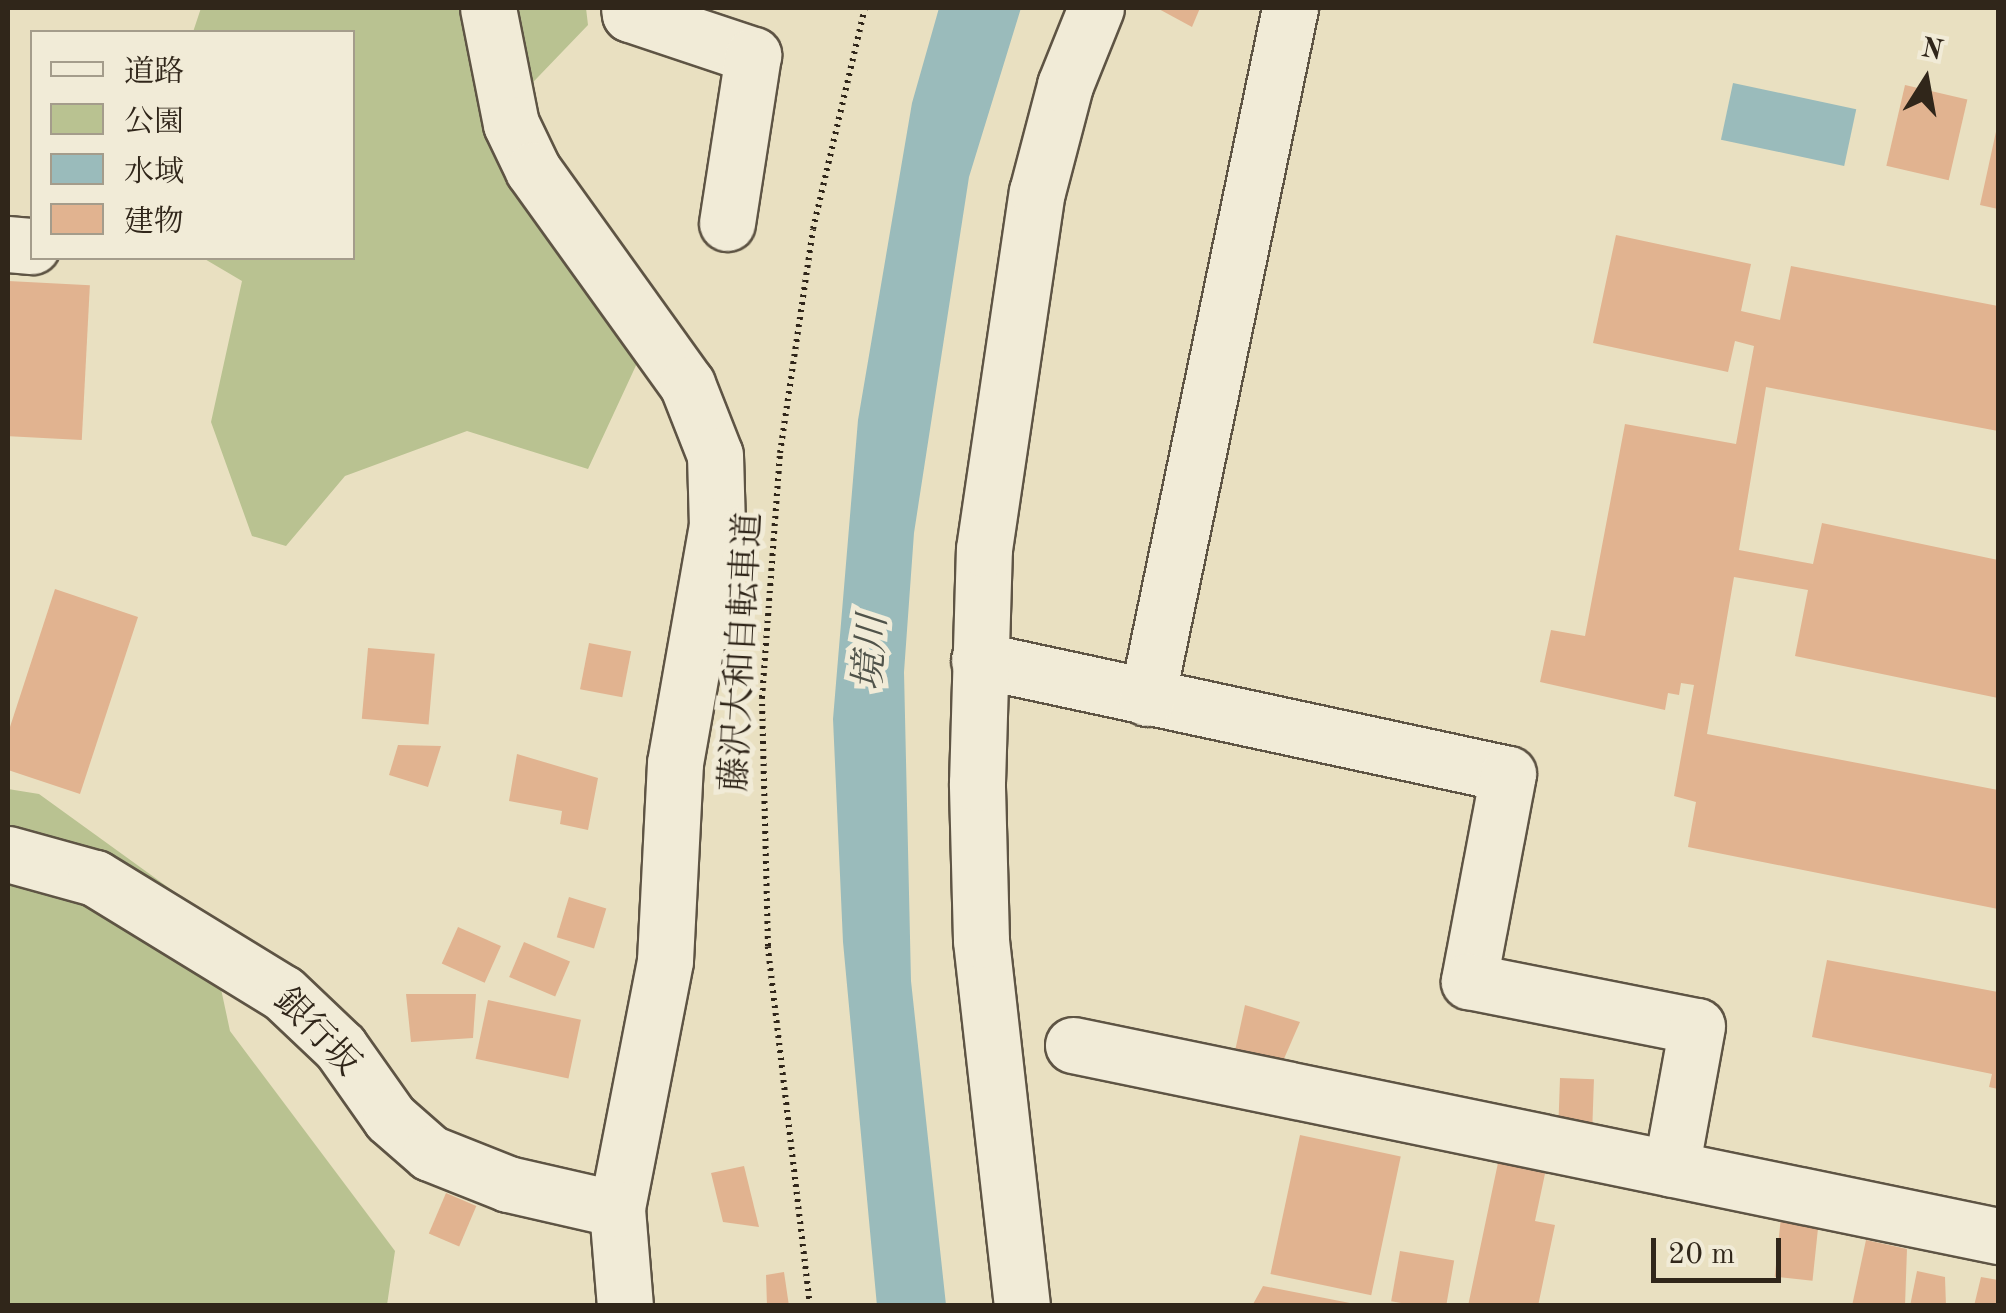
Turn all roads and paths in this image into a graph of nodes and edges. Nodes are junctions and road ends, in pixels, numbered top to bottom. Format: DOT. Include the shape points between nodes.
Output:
graph roads {
  1 [pos="488,8"];
  2 [pos="629,8"];
  3 [pos="865,8"];
  4 [pos="1096,8"];
  5 [pos="1290,8"];
  6 [pos="727,223"];
  7 [pos="979,660"];
  8 [pos="1147,698"];
  9 [pos="8,854"];
  10 [pos="1073,1045"];
  11 [pos="1008,1168"];
  12 [pos="1672,1169"];
  13 [pos="618,1209"];
  14 [pos="1998,1236"];
  15 [pos="625,1306"];
  16 [pos="810,1306"];
  17 [pos="1022,1306"];
  18 [pos="1053,1306"];
  1 -- 13 [label="street" via="511,124 533,170 687,384 715,455 717,525 676,763 665,961"];
  2 -- 6 [label="street" via="630,14 753,55"];
  3 -- 16 [label="path, 藤沢大和自転車道" via="813,229 780,453 762,698 768,946"];
  4 -- 7 [label="street" via="1065,84 1037,192 984,549"];
  5 -- 8 [label="street"];
  7 -- 8 [label="street"];
  7 -- 11 [label="street" via="981,940"];
  8 -- 12 [label="street" via="1508,774 1469,981 1698,1026"];
  9 -- 13 [label="street, 銀行坂" via="95,878 283,993 340,1047 390,1118 430,1153 508,1184"];
  10 -- 12 [label="street"];
  11 -- 17 [label="street"];
  11 -- 18 [label="street" via="1037,1166"];
  12 -- 14 [label="street"];
  13 -- 15 [label="street"];
}
